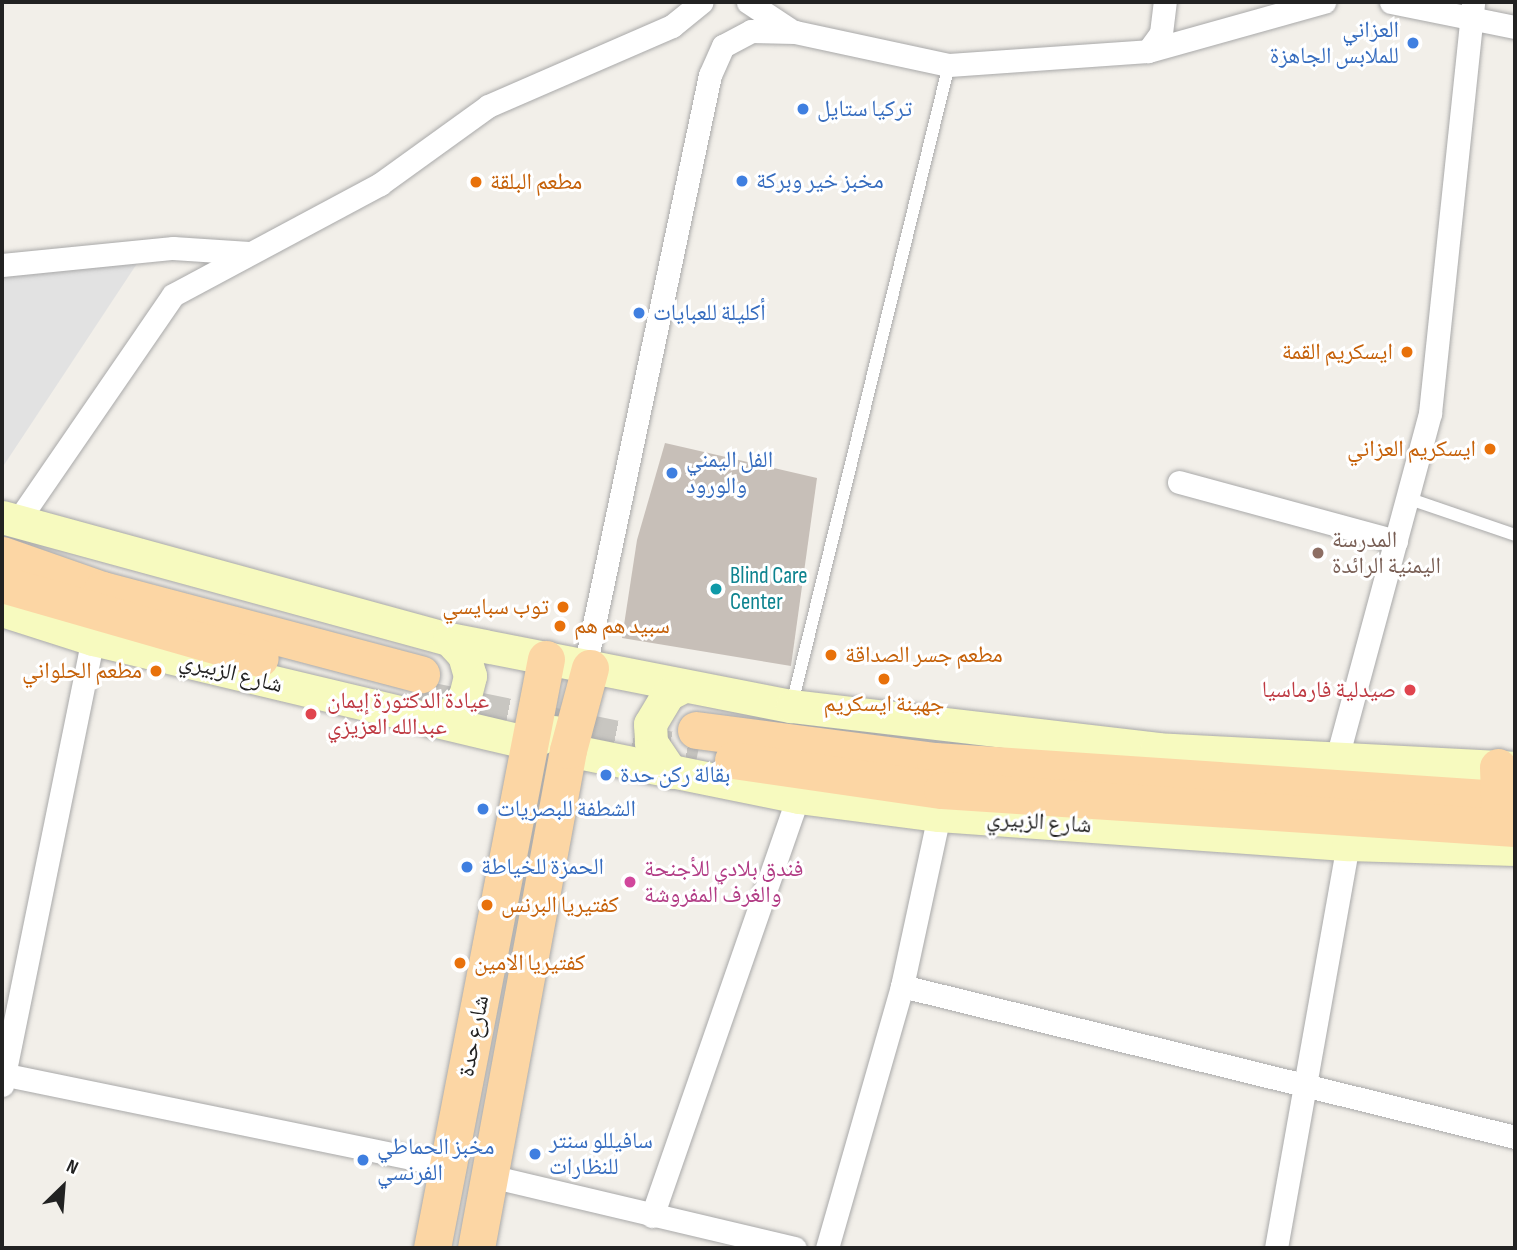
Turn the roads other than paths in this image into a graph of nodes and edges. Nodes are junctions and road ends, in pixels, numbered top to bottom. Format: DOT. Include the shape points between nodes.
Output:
graph roads {
  1 [pos="702,2"];
  2 [pos="748,2"];
  3 [pos="1165,2"];
  4 [pos="1324,2"];
  5 [pos="1391,2"];
  6 [pos="1472,9"];
  7 [pos="1515,27"];
  8 [pos="795,32"];
  9 [pos="1147,51"];
  10 [pos="949,65"];
  11 [pos="249,253"];
  12 [pos="2,265"];
  13 [pos="1179,482"];
  14 [pos="1407,498"];
  15 [pos="9,519"];
  16 [pos="1515,536"];
  17 [pos="1396,541"];
  18 [pos="2,555"];
  19 [pos="2,584"];
  20 [pos="2,610"];
  21 [pos="93,639"];
  22 [pos="449,639"];
  23 [pos="546,659"];
  24 [pos="588,667"];
  25 [pos="684,686"];
  26 [pos="423,698"];
  27 [pos="792,706"];
  28 [pos="529,743"];
  29 [pos="568,750"];
  30 [pos="688,752"];
  31 [pos="1337,758"];
  32 [pos="798,797"];
  33 [pos="1509,811"];
  34 [pos="939,815"];
  35 [pos="1348,844"];
  36 [pos="902,986"];
  37 [pos="3,1078"];
  38 [pos="1305,1083"];
  39 [pos="1515,1137"];
  40 [pos="449,1166"];
  41 [pos="490,1176"];
  42 [pos="652,1216"];
  43 [pos="432,1248"];
  44 [pos="476,1248"];
  45 [pos="795,1248"];
  46 [pos="827,1248"];
  47 [pos="1276,1248"];
  1 -- 11 [label="street" via="672,26 488,106 380,184"];
  2 -- 8 [label="street"];
  3 -- 9 [label="street" via="1161,33"];
  4 -- 9 [label="street"];
  5 -- 6 [label="street"];
  6 -- 7 [label="street"];
  6 -- 14 [label="street" via="1430,413"];
  8 -- 10 [label="street"];
  8 -- 24 [label="street" via="751,31 723,46 710,75"];
  9 -- 10 [label="street"];
  10 -- 27 [label="lane"];
  11 -- 12 [label="street" via="173,247"];
  11 -- 15 [label="street" via="173,295"];
  13 -- 17 [label="street"];
  14 -- 16 [label="lane"];
  14 -- 17 [label="street"];
  15 -- 22 [label="main road"];
  17 -- 31 [label="street"];
  18 -- 26 [label="main road, شارع الزبيري"];
  19 -- 26 [label="main road, شارع الزبيري" via="97,616"];
  20 -- 21 [label="main road, شارع الزبيري"];
  21 -- 26 [label="main road, شارع الزبيري"];
  21 -- 37 [label="street"];
  22 -- 23 [label="main road"];
  22 -- 26 [label="main road" via="464,655 467,686 452,713"];
  23 -- 24 [label="main road"];
  23 -- 28 [label="main road, شارع حدة"];
  24 -- 25 [label="main road"];
  24 -- 28 [label="main road" via="557,729"];
  24 -- 29 [label="main road, شارع حدة"];
  25 -- 27 [label="main road"];
  25 -- 30 [label="main road" via="668,694 650,724 650,742"];
  26 -- 28 [label="main road, شارع الزبيري"];
  27 -- 31 [label="main road" via="1156,749"];
  28 -- 40 [label="main road, شارع حدة"];
  29 -- 30 [label="main road, شارع الزبيري"];
  29 -- 41 [label="main road, شارع حدة"];
  30 -- 32 [label="main road, شارع الزبيري"];
  30 -- 33 [label="main road, شارع الزبيري" via="935,761"];
  31 -- 33 [label="main road"];
  32 -- 34 [label="main road, شارع الزبيري"];
  32 -- 42 [label="street"];
  33 -- 35 [label="main road, شارع الزبيري"];
  34 -- 35 [label="main road, شارع الزبيري"];
  34 -- 36 [label="street"];
  35 -- 38 [label="street"];
  36 -- 38 [label="street"];
  36 -- 46 [label="street"];
  37 -- 40 [label="street"];
  38 -- 39 [label="street"];
  38 -- 47 [label="street"];
  40 -- 43 [label="main road, شارع حدة"];
  41 -- 42 [label="street"];
  41 -- 44 [label="main road, شارع حدة"];
  42 -- 45 [label="street"];
}
